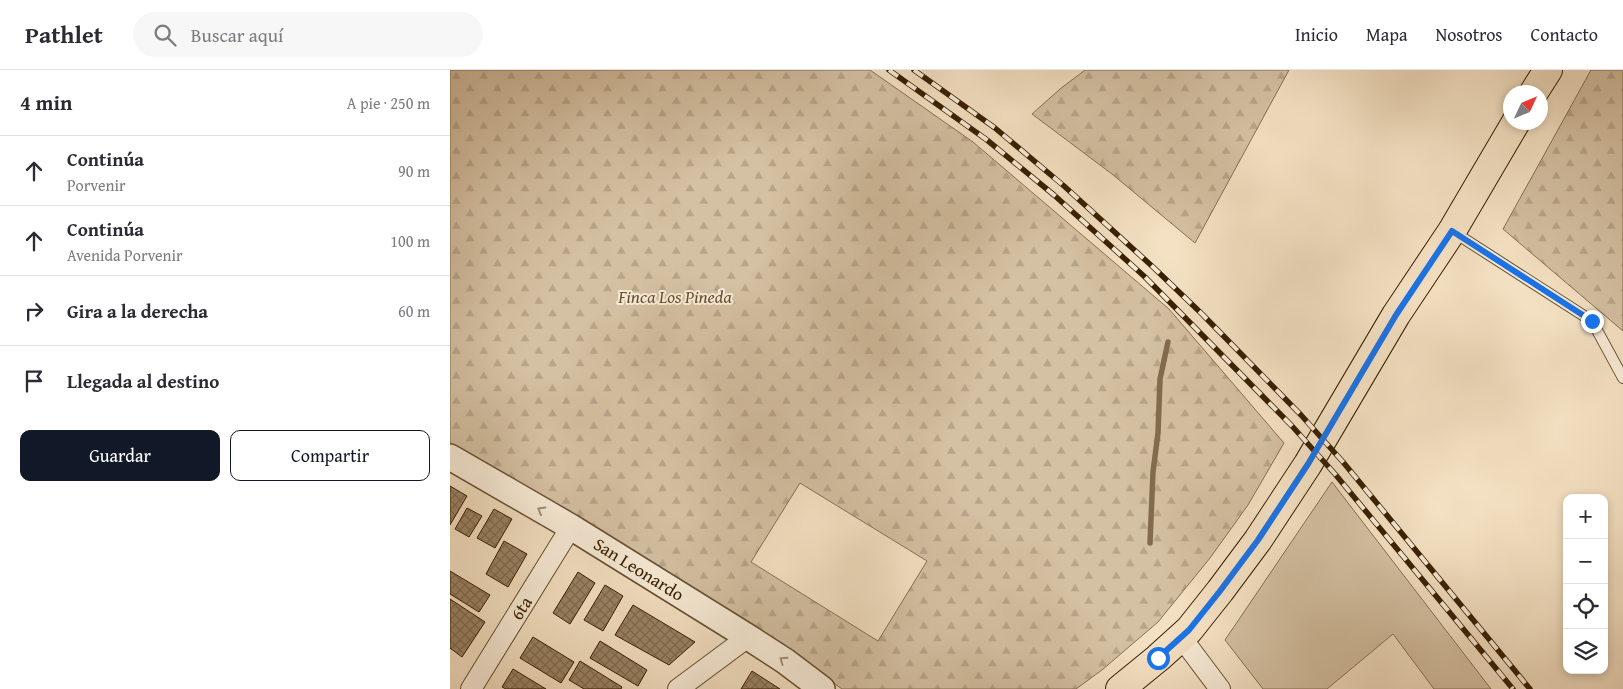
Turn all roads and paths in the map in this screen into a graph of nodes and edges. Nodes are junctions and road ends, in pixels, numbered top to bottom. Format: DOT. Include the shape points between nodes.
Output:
graph roads {
  1 [pos="1548,70"];
  2 [pos="1538,85"];
  3 [pos="1511,130"];
  4 [pos="1452,231"];
  5 [pos="1623,378"];
  6 [pos="450,458"];
  7 [pos="571,527"];
  8 [pos="1181,636"];
  9 [pos="748,637"];
  10 [pos="471,689"];
  11 [pos="678,689"];
  12 [pos="822,689"];
  13 [pos="1120,689"];
  14 [pos="1220,689"];
  1 -- 2 [label="main road"];
  3 -- 4 [label="main road"];
  4 -- 5 [label="lane" via="1592,321"];
  4 -- 8 [label="main road" via="1396,315 1308,464 1252,548"];
  7 -- 6 [label="street, San Leonardo, one-way"];
  7 -- 9 [label="street, San Leonardo"];
  7 -- 10 [label="street, 6ta"];
  8 -- 13 [label="main road"];
  8 -- 14 [label="street"];
  9 -- 11 [label="street"];
  12 -- 9 [label="street, San Leonardo, one-way"];
}
